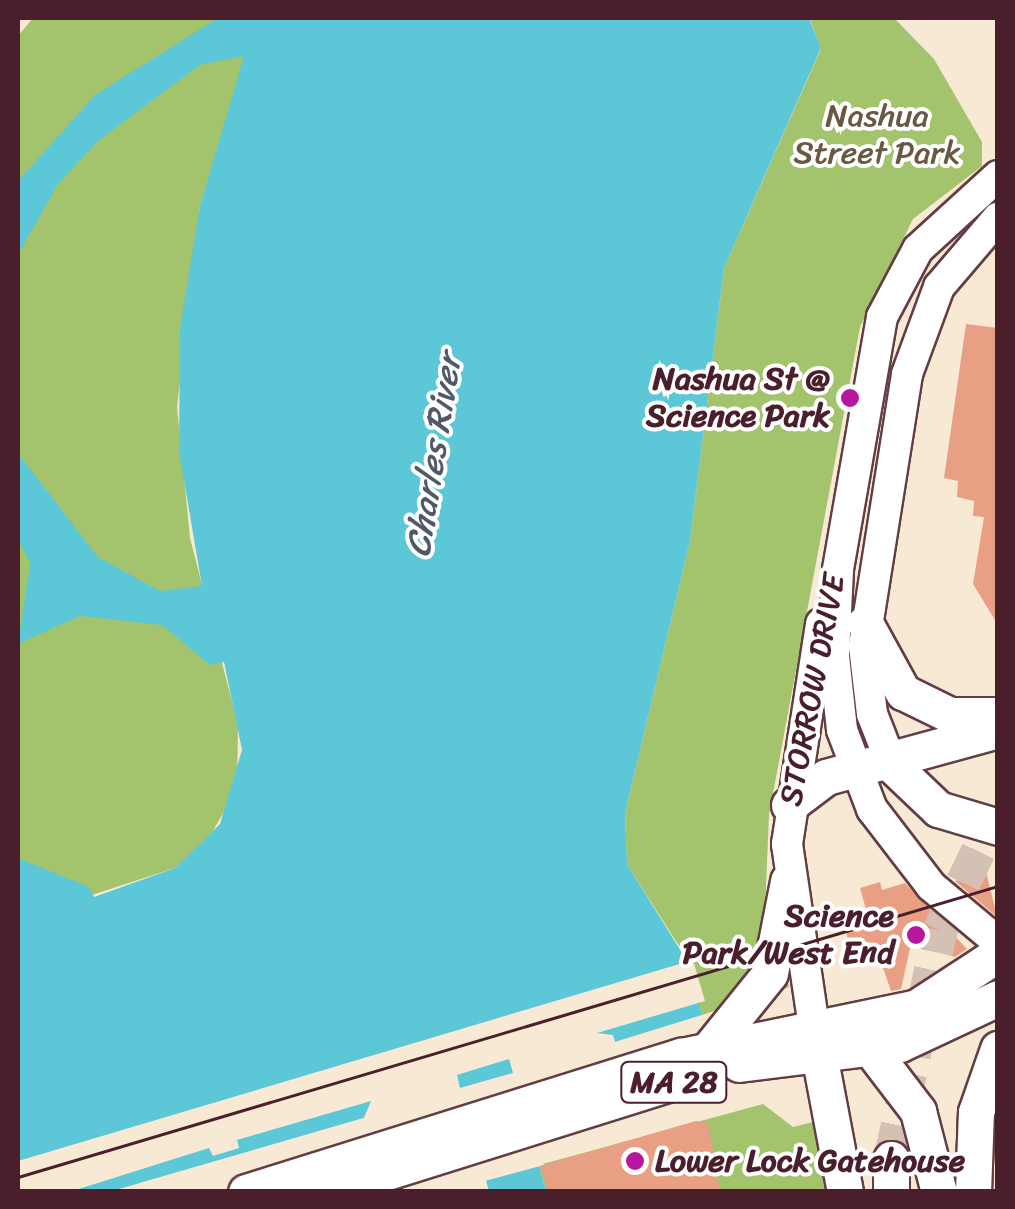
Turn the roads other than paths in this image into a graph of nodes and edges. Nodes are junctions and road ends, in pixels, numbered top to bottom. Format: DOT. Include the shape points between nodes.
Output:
graph roads {
  1 [pos="998,176"];
  2 [pos="998,218"];
  3 [pos="842,544"];
  4 [pos="865,623"];
  5 [pos="998,715"];
  6 [pos="998,730"];
  7 [pos="892,764"];
  8 [pos="854,771"];
  9 [pos="789,805"];
  10 [pos="998,827"];
  11 [pos="788,881"];
  12 [pos="998,942"];
  13 [pos="998,954"];
  14 [pos="998,998"];
  15 [pos="816,1040"];
  16 [pos="708,1049"];
  17 [pos="876,1049"];
  18 [pos="998,1049"];
  19 [pos="565,1104"];
  20 [pos="434,1143"];
  21 [pos="246,1192"];
  22 [pos="322,1192"];
  23 [pos="845,1192"];
  24 [pos="939,1192"];
  25 [pos="973,1192"];
  1 -- 3 [label="main road" via="918,248 886,306"];
  2 -- 4 [label="main road" via="952,268 916,338"];
  3 -- 8 [label="main road" via="835,676"];
  3 -- 9 [label="main road, STORROW DRIVE"];
  4 -- 5 [label="highway" via="902,692 950,715"];
  4 -- 7 [label="main road" via="867,692"];
  6 -- 7 [label="highway"];
  7 -- 8 [label="highway"];
  7 -- 10 [label="highway" via="938,809"];
  8 -- 9 [label="highway" via="804,787"];
  8 -- 12 [label="main road" via="910,863"];
  9 -- 11 [label="main road, STORROW DRIVE"];
  11 -- 15 [label="main road, STORROW DRIVE"];
  11 -- 16 [label="highway" via="766,981"];
  13 -- 15 [label="highway, MA 28" via="917,1007"];
  14 -- 17 [label="highway" via="935,1033"];
  15 -- 16 [label="highway, MA 28"];
  15 -- 17 [label="highway, MA 28"];
  15 -- 19 [label="highway, MA 28"];
  15 -- 23 [label="highway, STORROW DRIVE"];
  16 -- 19 [label="highway, MA 28"];
  17 -- 24 [label="highway" via="918,1111"];
  18 -- 25 [label="highway" via="976,1112"];
  19 -- 20 [label="highway, MA 28"];
  20 -- 21 [label="highway, MA 28"];
  20 -- 22 [label="highway, MA 28"];
}
